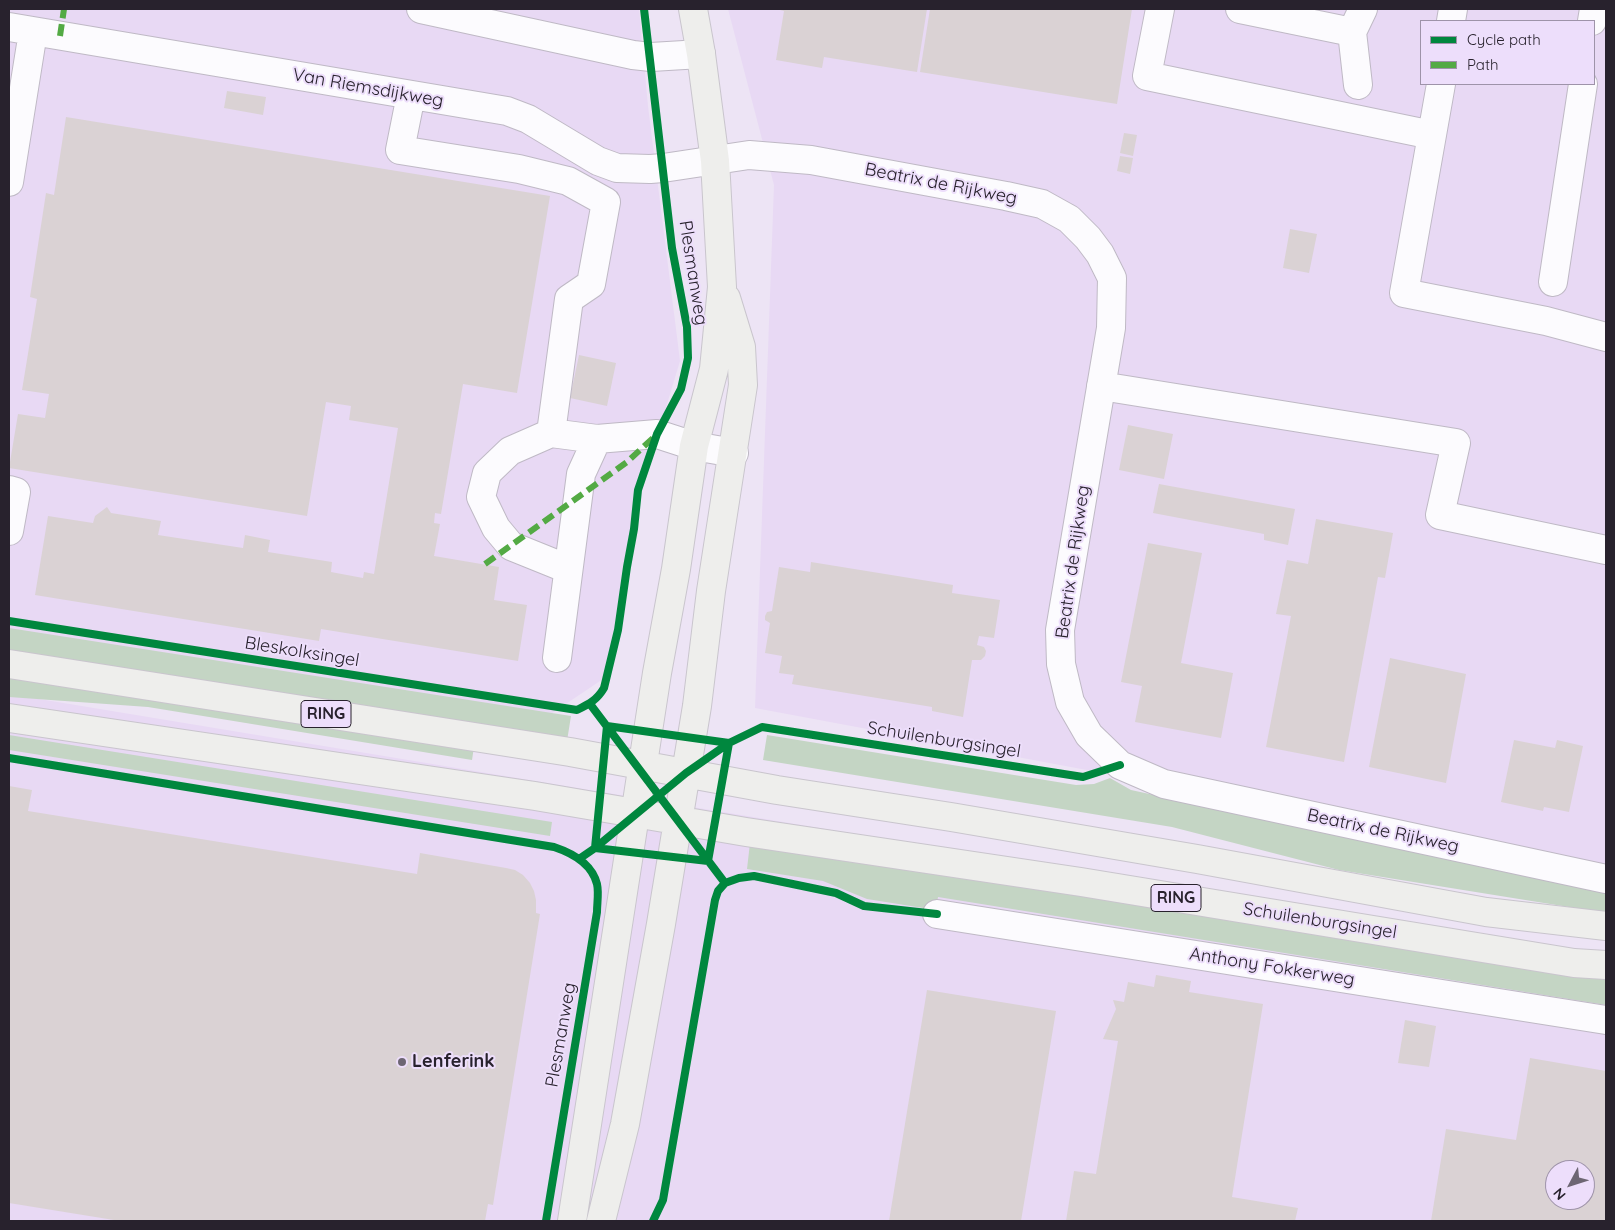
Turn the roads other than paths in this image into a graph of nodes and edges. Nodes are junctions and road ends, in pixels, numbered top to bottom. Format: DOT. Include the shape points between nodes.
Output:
graph roads {
  1 [pos="421,9"];
  2 [pos="692,9"];
  3 [pos="1160,9"];
  4 [pos="1240,9"];
  5 [pos="1358,21"];
  6 [pos="21,30"];
  7 [pos="701,54"];
  8 [pos="1358,85"];
  9 [pos="1441,85"];
  10 [pos="1583,85"];
  11 [pos="412,95"];
  12 [pos="1432,135"];
  13 [pos="715,161"];
  14 [pos="9,182"];
  15 [pos="1553,282"];
  16 [pos="722,287"];
  17 [pos="1606,337"];
  18 [pos="1101,386"];
  19 [pos="551,433"];
  20 [pos="597,439"];
  21 [pos="694,446"];
  22 [pos="734,453"];
  23 [pos="9,490"];
  24 [pos="9,531"];
  25 [pos="1606,550"];
  26 [pos="568,569"];
  27 [pos="557,658"];
  28 [pos="9,664"];
  29 [pos="9,718"];
  30 [pos="643,766"];
  31 [pos="686,773"];
  32 [pos="636,813"];
  33 [pos="678,820"];
  34 [pos="1606,879"];
  35 [pos="937,914"];
  36 [pos="1606,926"];
  37 [pos="1606,965"];
  38 [pos="1606,1020"];
  39 [pos="572,1221"];
  40 [pos="601,1221"];
  1 -- 7 [label="street" via="651,57"];
  2 -- 7 [label="main road, Plesmanweg"];
  3 -- 12 [label="street" via="1147,76"];
  4 -- 5 [label="street"];
  5 -- 8 [label="street"];
  6 -- 11 [label="street, Van Riemsdijkweg"];
  6 -- 14 [label="street"];
  7 -- 13 [label="main road, Plesmanweg"];
  9 -- 12 [label="street"];
  10 -- 15 [label="street"];
  11 -- 13 [label="street, Van Riemsdijkweg" via="507,111 528,118 598,162 617,168 650,170"];
  11 -- 19 [label="street" via="400,150 519,169 568,181 606,202 591,284 569,299"];
  12 -- 17 [label="street" via="1404,293"];
  13 -- 16 [label="main road, Plesmanweg"];
  13 -- 18 [label="street, Beatrix de Rijkweg" via="749,155 811,160 1042,204 1069,219 1100,254 1112,278 1111,328"];
  16 -- 21 [label="main road, Plesmanweg" via="714,369"];
  16 -- 22 [label="main road, Plesmanweg" via="741,347 743,385"];
  18 -- 25 [label="street" via="1456,443 1440,515"];
  18 -- 34 [label="street, Beatrix de Rijkweg" via="1060,630 1061,664 1070,702 1089,735 1120,765 1164,784"];
  19 -- 20 [label="street"];
  19 -- 26 [label="street" via="510,451 487,473 482,497 496,528 511,546"];
  20 -- 21 [label="street" via="657,434"];
  20 -- 26 [label="street" via="581,474"];
  21 -- 22 [label="street"];
  21 -- 30 [label="main road, Plesmanweg"];
  22 -- 31 [label="main road, Plesmanweg"];
  23 -- 24 [label="street" via="16,492"];
  26 -- 27 [label="street"];
  28 -- 30 [label="main road, RING"];
  29 -- 32 [label="main road, RING"];
  30 -- 31 [label="main road, RING"];
  30 -- 32 [label="main road, Plesmanweg"];
  31 -- 33 [label="main road, Plesmanweg"];
  31 -- 36 [label="main road, Schuilenburgsingel / RING" via="1486,912"];
  32 -- 33 [label="main road, RING"];
  32 -- 39 [label="main road, Plesmanweg"];
  33 -- 37 [label="main road, Schuilenburgsingel / RING" via="1574,963"];
  33 -- 40 [label="main road, Plesmanweg" via="625,1124"];
  35 -- 38 [label="street, Anthony Fokkerweg"];
}
